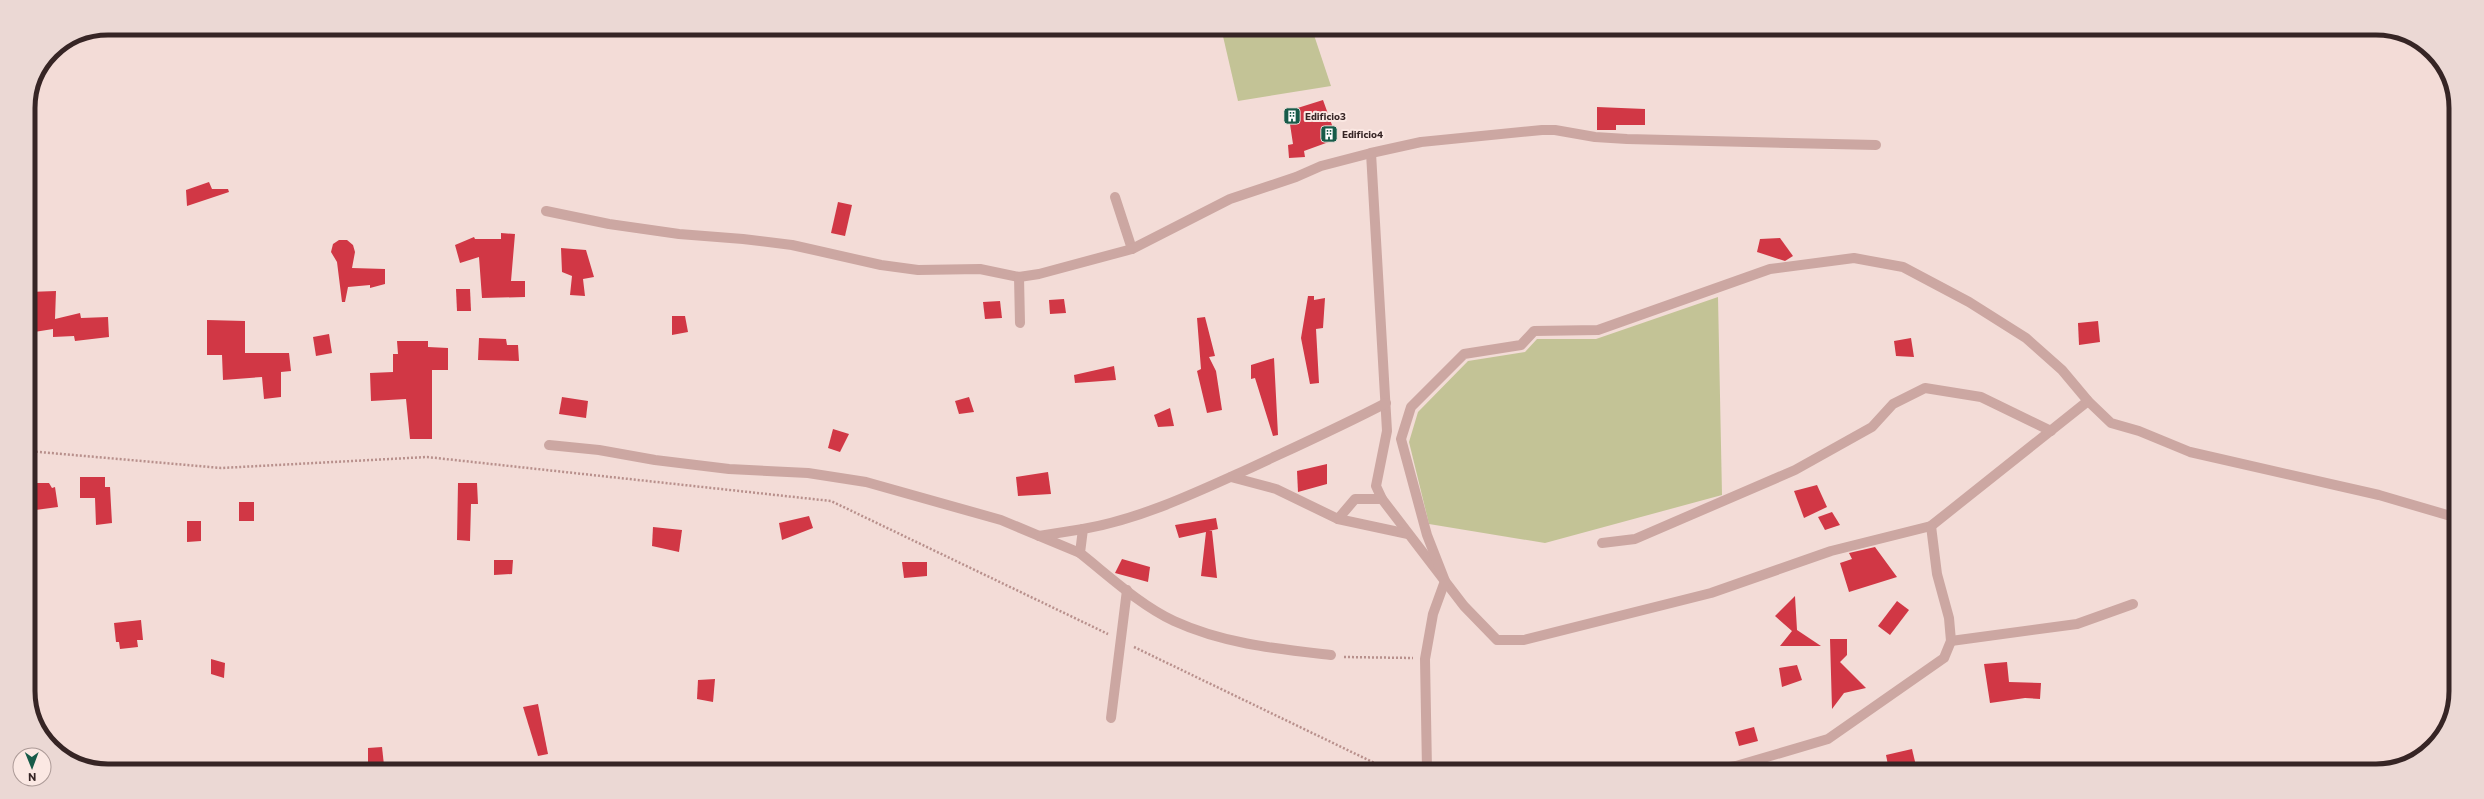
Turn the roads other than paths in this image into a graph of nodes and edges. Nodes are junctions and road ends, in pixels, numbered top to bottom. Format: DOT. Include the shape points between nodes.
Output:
graph roads {
  1 [pos="1876,145"];
  2 [pos="1371,153"];
  3 [pos="1115,197"];
  4 [pos="546,211"];
  5 [pos="1132,249"];
  6 [pos="1019,277"];
  7 [pos="1020,323"];
  8 [pos="2088,402"];
  9 [pos="1386,403"];
  10 [pos="2051,431"];
  11 [pos="549,445"];
  12 [pos="1231,477"];
  13 [pos="1382,499"];
  14 [pos="2449,516"];
  15 [pos="1338,519"];
  16 [pos="1931,526"];
  17 [pos="1083,529"];
  18 [pos="1408,534"];
  19 [pos="1039,536"];
  20 [pos="1602,543"];
  21 [pos="1080,553"];
  22 [pos="1445,581"];
  23 [pos="1127,590"];
  24 [pos="2133,604"];
  25 [pos="1951,641"];
  26 [pos="1331,656"];
  27 [pos="1111,718"];
  28 [pos="1427,764"];
  29 [pos="1743,764"];
  1 -- 2 [label="street" via="1627,139 1542,130 1420,142"];
  2 -- 5 [label="street" via="1321,166 1230,199"];
  2 -- 9 [label="street"];
  3 -- 5 [label="street"];
  4 -- 6 [label="street" via="679,234 792,245 881,265 918,270 980,269"];
  5 -- 6 [label="street"];
  6 -- 7 [label="street"];
  8 -- 10 [label="street"];
  8 -- 14 [label="street" via="2111,423 2139,431 2190,452 2379,495"];
  8 -- 22 [label="street" via="2062,370 2026,338 1969,302 1903,267 1854,258 1770,269 1598,330 1534,331 1521,345 1464,354 1411,407 1401,439 1427,535"];
  9 -- 12 [label="street"];
  9 -- 13 [label="street" via="1387,431 1376,486"];
  10 -- 16 [label="street"];
  10 -- 20 [label="street" via="1981,397 1925,388 1893,404 1872,427 1795,470 1635,539"];
  11 -- 19 [label="street" via="729,469 808,473 866,482 1001,520"];
  12 -- 15 [label="street" via="1276,489"];
  12 -- 17 [label="street" via="1118,523"];
  13 -- 15 [label="street" via="1355,500"];
  13 -- 18 [label="street"];
  15 -- 18 [label="street"];
  16 -- 22 [label="street" via="1832,551 1711,592 1524,640 1497,640 1464,606"];
  16 -- 25 [label="street" via="1937,574 1949,618"];
  17 -- 19 [label="street"];
  17 -- 21 [label="street"];
  18 -- 22 [label="street"];
  19 -- 21 [label="street"];
  21 -- 23 [label="street"];
  22 -- 28 [label="street" via="1433,614 1425,659"];
  23 -- 26 [label="street" via="1173,621 1237,643"];
  23 -- 27 [label="street"];
  24 -- 25 [label="street" via="2077,624"];
  25 -- 29 [label="street" via="1944,658 1828,739"];
}
